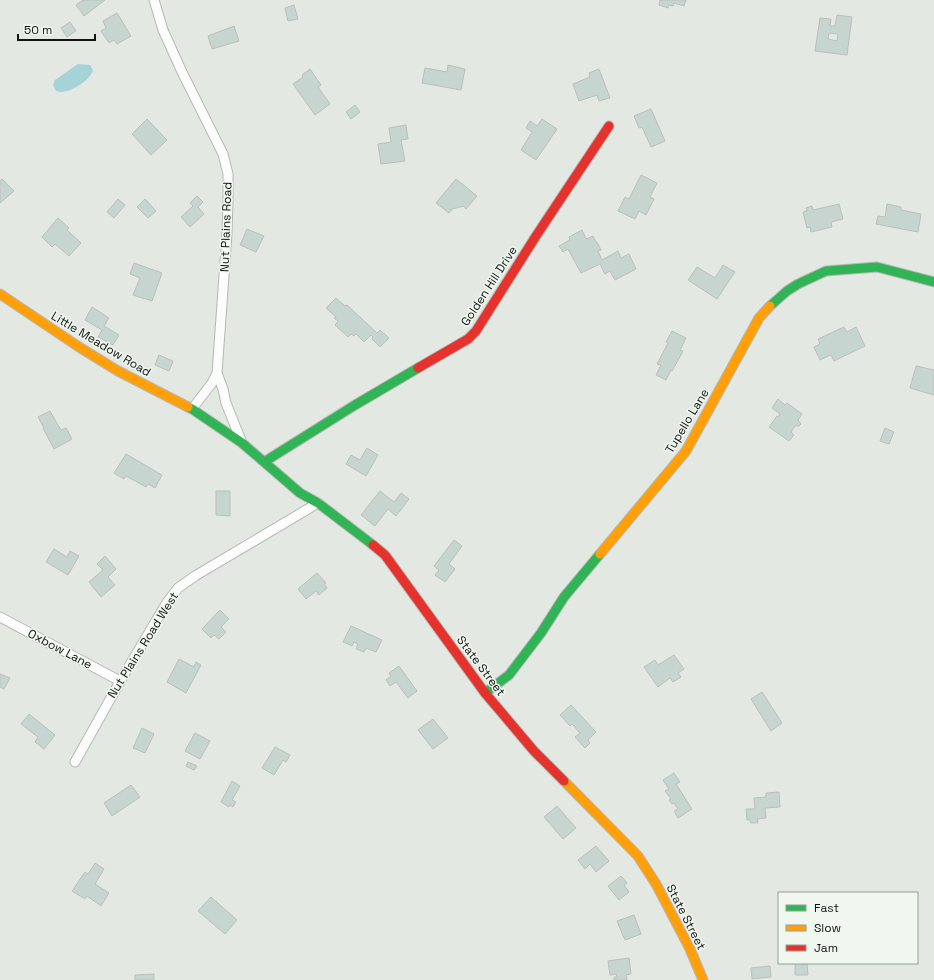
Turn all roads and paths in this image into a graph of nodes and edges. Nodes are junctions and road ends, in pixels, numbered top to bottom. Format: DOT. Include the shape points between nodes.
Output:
graph roads {
  1 [pos="154,0"];
  2 [pos="609,126"];
  3 [pos="934,282"];
  4 [pos="0,294"];
  5 [pos="217,373"];
  6 [pos="192,409"];
  7 [pos="242,443"];
  8 [pos="264,462"];
  9 [pos="318,503"];
  10 [pos="0,617"];
  11 [pos="120,681"];
  12 [pos="485,693"];
  13 [pos="76,762"];
  14 [pos="703,980"];
  1 -- 5 [label="street, Nut Plains Road" via="163,30 223,154 228,174 227,234"];
  2 -- 8 [label="street, Golden Hill Drive" via="468,339"];
  3 -- 12 [label="street, Tupello Lane" via="877,267 826,271 798,284 774,302 759,318 686,451 564,597 509,675"];
  4 -- 6 [label="street, Little Meadow Road" via="118,371"];
  5 -- 6 [label="street, Nut Plains Road"];
  5 -- 7 [label="street, Nut Plains Road"];
  6 -- 7 [label="street, State Street"];
  7 -- 8 [label="street, State Street"];
  8 -- 9 [label="street, State Street" via="300,493"];
  9 -- 11 [label="street, Nut Plains Road West" via="178,588"];
  9 -- 12 [label="street, State Street" via="385,555"];
  10 -- 11 [label="street, Oxbow Lane"];
  11 -- 13 [label="street, Nut Plains Road West"];
  12 -- 14 [label="street, State Street" via="534,752 638,856 656,884"];
}
